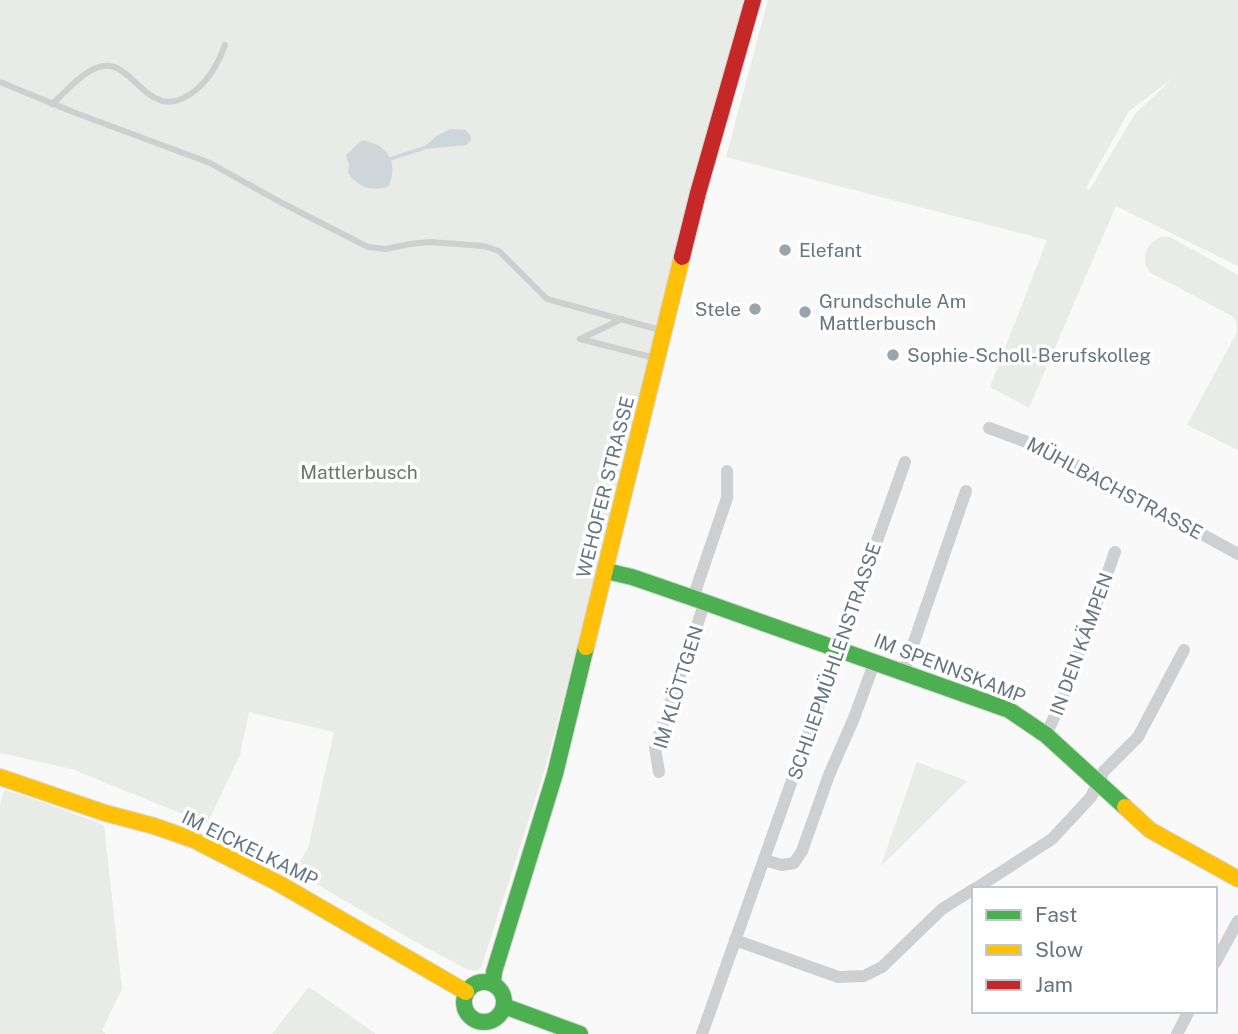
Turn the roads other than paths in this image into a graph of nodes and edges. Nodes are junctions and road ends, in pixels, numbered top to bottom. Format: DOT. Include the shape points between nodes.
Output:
graph roads {
  1 [pos="753,0"];
  2 [pos="225,44"];
  3 [pos="0,82"];
  4 [pos="52,104"];
  5 [pos="622,319"];
  6 [pos="664,331"];
  7 [pos="657,359"];
  8 [pos="989,428"];
  9 [pos="905,463"];
  10 [pos="727,471"];
  11 [pos="966,491"];
  12 [pos="1115,552"];
  13 [pos="1238,554"];
  14 [pos="606,571"];
  15 [pos="699,600"];
  16 [pos="837,649"];
  17 [pos="1184,650"];
  18 [pos="875,661"];
  19 [pos="904,671"];
  20 [pos="1046,735"];
  21 [pos="659,772"];
  22 [pos="0,777"];
  23 [pos="1099,784"];
  24 [pos="764,859"];
  25 [pos="1238,878"];
  26 [pos="977,887"];
  27 [pos="972,890"];
  28 [pos="1238,921"];
  29 [pos="735,940"];
  30 [pos="1217,959"];
  31 [pos="493,983"];
  32 [pos="466,992"];
  33 [pos="504,1006"];
  34 [pos="1188,1013"];
  35 [pos="477,1028"];
  36 [pos="580,1034"];
  37 [pos="702,1034"];
  38 [pos="1177,1034"];
  1 -- 6 [label="street, WEHOFER STRASSE"];
  2 -- 4 [label="lane" via="221,58 200,87 180,100 150,96 119,71 100,66"];
  3 -- 4 [label="lane"];
  4 -- 5 [label="lane" via="210,163 358,243 386,249 430,243 484,246 499,251 547,299"];
  5 -- 6 [label="lane"];
  5 -- 7 [label="lane" via="580,339"];
  6 -- 7 [label="street, WEHOFER STRASSE"];
  7 -- 14 [label="street, WEHOFER STRASSE"];
  8 -- 13 [label="street, MÜHLBACHSTRASSE" via="1051,451"];
  9 -- 16 [label="street, SCHLIEPMÜHLENSTRASSE"];
  10 -- 15 [label="street, IM KLÖTTGEN" via="727,498"];
  11 -- 19 [label="street"];
  12 -- 20 [label="street, IN DEN KÄMPEN"];
  14 -- 15 [label="street, IM SPENNSKAMP"];
  14 -- 31 [label="street, WEHOFER STRASSE" via="555,774"];
  15 -- 16 [label="street, IM SPENNSKAMP"];
  15 -- 21 [label="street, IM KLÖTTGEN" via="655,748"];
  16 -- 18 [label="street, IM SPENNSKAMP"];
  16 -- 24 [label="street, SCHLIEPMÜHLENSTRASSE"];
  17 -- 23 [label="street" via="1138,737 1104,771"];
  18 -- 19 [label="street, IM SPENNSKAMP"];
  18 -- 24 [label="street, SCHLIEPMÜHLENSTRASSE" via="802,851 794,863 782,865"];
  19 -- 20 [label="street, IM SPENNSKAMP" via="1009,710"];
  20 -- 23 [label="street, IM SPENNSKAMP"];
  22 -- 32 [label="street, IM EICKELKAMP" via="194,839"];
  23 -- 25 [label="street, IM SPENNSKAMP" via="1150,830"];
  23 -- 26 [label="street" via="1052,839"];
  24 -- 29 [label="street, SCHLIEPMÜHLENSTRASSE"];
  27 -- 29 [label="street" via="942,909 882,967 864,975 838,977"];
  28 -- 30 [label="street"];
  29 -- 37 [label="street, SCHLIEPMÜHLENSTRASSE"];
  31 -- 32 [label="street" via="478,982"];
  31 -- 33 [label="street" via="502,993"];
  32 -- 35 [label="street" via="465,1010"];
  33 -- 35 [label="street" via="494,1019"];
  33 -- 36 [label="street"];
  34 -- 38 [label="street"];
}
